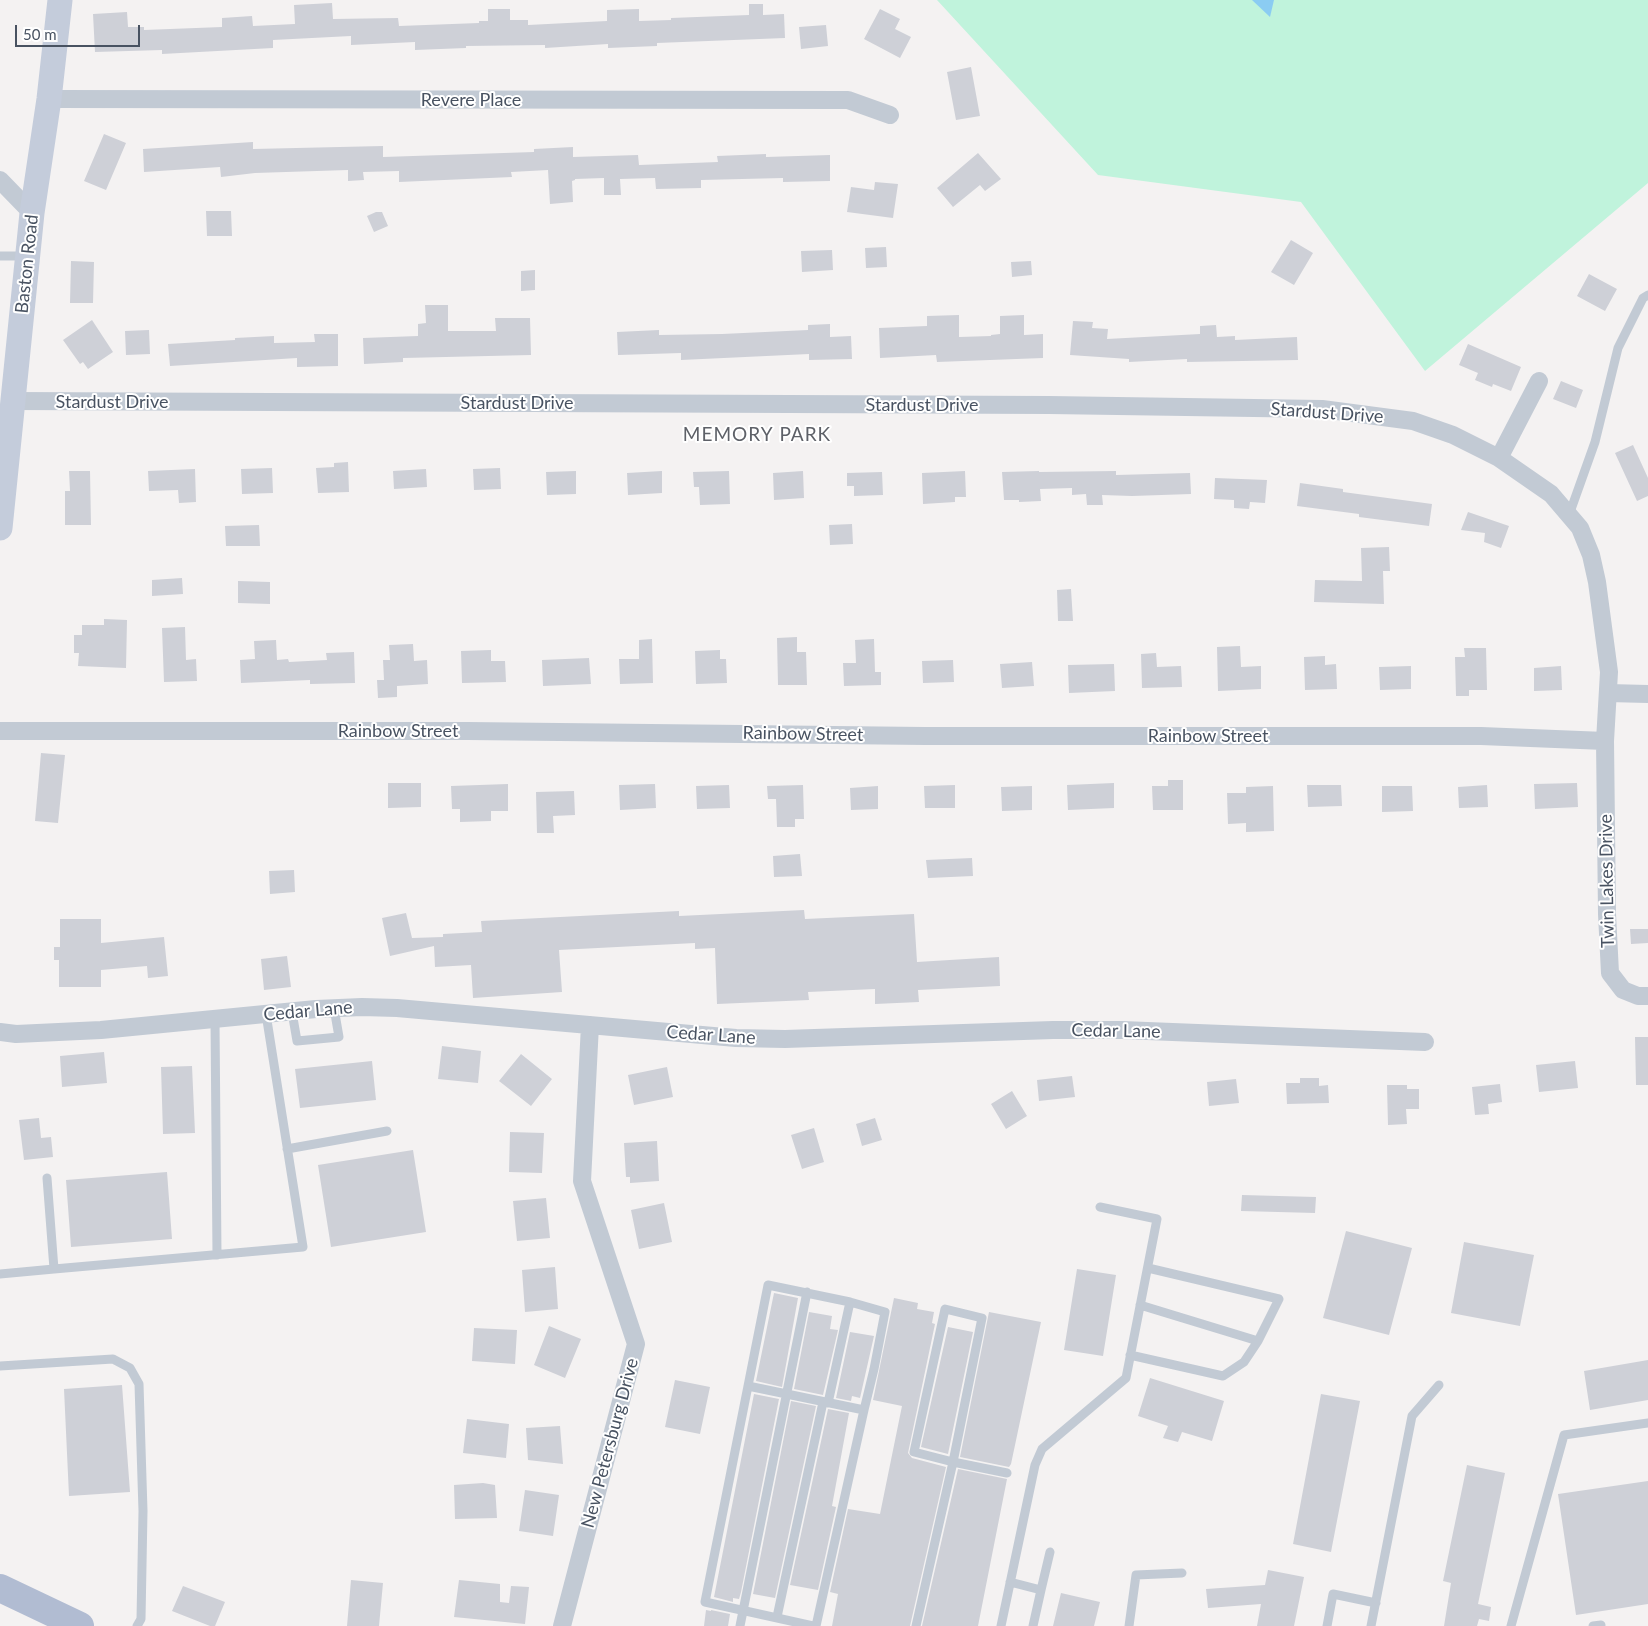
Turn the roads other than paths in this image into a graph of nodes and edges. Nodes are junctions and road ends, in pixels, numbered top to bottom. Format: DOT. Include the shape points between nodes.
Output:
graph roads {
  1 [pos="60,0"];
  2 [pos="49,99"];
  3 [pos="890,115"];
  4 [pos="0,180"];
  5 [pos="32,213"];
  6 [pos="0,256"];
  7 [pos="27,256"];
  8 [pos="1648,294"];
  9 [pos="1539,381"];
  10 [pos="12,401"];
  11 [pos="1499,458"];
  12 [pos="1569,515"];
  13 [pos="0,528"];
  14 [pos="1608,693"];
  15 [pos="1648,694"];
  16 [pos="0,731"];
  17 [pos="1606,741"];
  18 [pos="1648,996"];
  19 [pos="334,1008"];
  20 [pos="292,1012"];
  21 [pos="266,1014"];
  22 [pos="215,1020"];
  23 [pos="590,1025"];
  24 [pos="0,1032"];
  25 [pos="1424,1042"];
  26 [pos="387,1131"];
  27 [pos="287,1149"];
  28 [pos="47,1178"];
  29 [pos="1100,1207"];
  30 [pos="218,1255"];
  31 [pos="1148,1268"];
  32 [pos="54,1269"];
  33 [pos="0,1274"];
  34 [pos="807,1292"];
  35 [pos="850,1302"];
  36 [pos="1140,1305"];
  37 [pos="1258,1341"];
  38 [pos="1130,1355"];
  39 [pos="0,1366"];
  40 [pos="1439,1385"];
  41 [pos="748,1386"];
  42 [pos="785,1394"];
  43 [pos="826,1402"];
  44 [pos="864,1410"];
  45 [pos="1648,1423"];
  46 [pos="952,1462"];
  47 [pos="1007,1473"];
  48 [pos="1050,1552"];
  49 [pos="1182,1573"];
  50 [pos="1010,1582"];
  51 [pos="0,1588"];
  52 [pos="1041,1590"];
  53 [pos="1376,1603"];
  54 [pos="744,1610"];
  55 [pos="777,1617"];
  56 [pos="80,1626"];
  57 [pos="137,1626"];
  58 [pos="562,1626"];
  59 [pos="740,1626"];
  60 [pos="814,1626"];
  61 [pos="916,1626"];
  62 [pos="1001,1626"];
  63 [pos="1033,1626"];
  64 [pos="1129,1626"];
  65 [pos="1327,1626"];
  66 [pos="1371,1626"];
  67 [pos="1511,1626"];
  1 -- 2 [label="main road, Baston Road"];
  2 -- 3 [label="street, Revere Place" via="848,100"];
  2 -- 5 [label="main road, Baston Road"];
  4 -- 5 [label="street"];
  5 -- 7 [label="main road, Baston Road"];
  6 -- 7 [label="lane"];
  7 -- 10 [label="main road, Baston Road"];
  8 -- 12 [label="lane" via="1618,348 1594,442"];
  9 -- 11 [label="street"];
  10 -- 11 [label="street, Stardust Drive" via="1322,409 1413,421 1453,435"];
  10 -- 13 [label="main road, Baston Road"];
  11 -- 12 [label="street, Stardust Drive" via="1551,494"];
  12 -- 14 [label="street, Stardust Drive" via="1580,528 1597,582 1609,672"];
  14 -- 15 [label="street"];
  14 -- 17 [label="street, Stardust Drive"];
  16 -- 17 [label="street, Rainbow Street" via="1481,736"];
  17 -- 18 [label="street, Twin Lakes Drive" via="1610,973 1623,990"];
  19 -- 20 [label="street, Cedar Lane"];
  19 -- 20 [label="lane" via="340,1037 296,1041"];
  19 -- 23 [label="street, Cedar Lane" via="398,1008"];
  20 -- 21 [label="street, Cedar Lane"];
  21 -- 22 [label="street, Cedar Lane"];
  21 -- 27 [label="lane"];
  22 -- 24 [label="street, Cedar Lane" via="101,1030"];
  22 -- 30 [label="lane"];
  23 -- 25 [label="street, Cedar Lane" via="775,1039 1122,1030"];
  23 -- 58 [label="street, New Petersburg Drive" via="582,1181 636,1344"];
  26 -- 27 [label="lane"];
  27 -- 30 [label="lane" via="303,1247"];
  28 -- 32 [label="lane"];
  29 -- 31 [label="lane" via="1158,1219"];
  30 -- 32 [label="lane"];
  31 -- 36 [label="lane"];
  31 -- 37 [label="lane" via="1279,1299"];
  32 -- 33 [label="lane"];
  34 -- 35 [label="lane"];
  34 -- 41 [label="lane" via="768,1285"];
  34 -- 42 [label="lane"];
  35 -- 43 [label="lane"];
  35 -- 44 [label="lane" via="884,1312"];
  36 -- 37 [label="lane"];
  36 -- 38 [label="lane"];
  37 -- 38 [label="lane" via="1244,1362 1223,1376"];
  38 -- 50 [label="lane" via="1126,1378 1042,1449 1035,1465"];
  39 -- 57 [label="lane" via="113,1359 130,1368 139,1384 143,1511 141,1619"];
  40 -- 53 [label="lane" via="1412,1416"];
  41 -- 42 [label="lane"];
  41 -- 54 [label="lane" via="705,1602"];
  42 -- 43 [label="lane"];
  42 -- 54 [label="lane"];
  43 -- 44 [label="lane"];
  43 -- 55 [label="lane"];
  44 -- 60 [label="lane"];
  45 -- 67 [label="lane" via="1564,1435"];
  46 -- 46 [label="lane" via="982,1318 945,1309 914,1452"];
  46 -- 47 [label="lane"];
  46 -- 61 [label="lane"];
  48 -- 52 [label="lane"];
  49 -- 64 [label="lane" via="1136,1575"];
  50 -- 52 [label="lane"];
  50 -- 62 [label="lane"];
  51 -- 56 [label="main road"];
  52 -- 63 [label="lane"];
  53 -- 65 [label="lane" via="1333,1594"];
  53 -- 66 [label="lane"];
  54 -- 55 [label="lane"];
  54 -- 59 [label="lane"];
  55 -- 60 [label="lane"];
}
